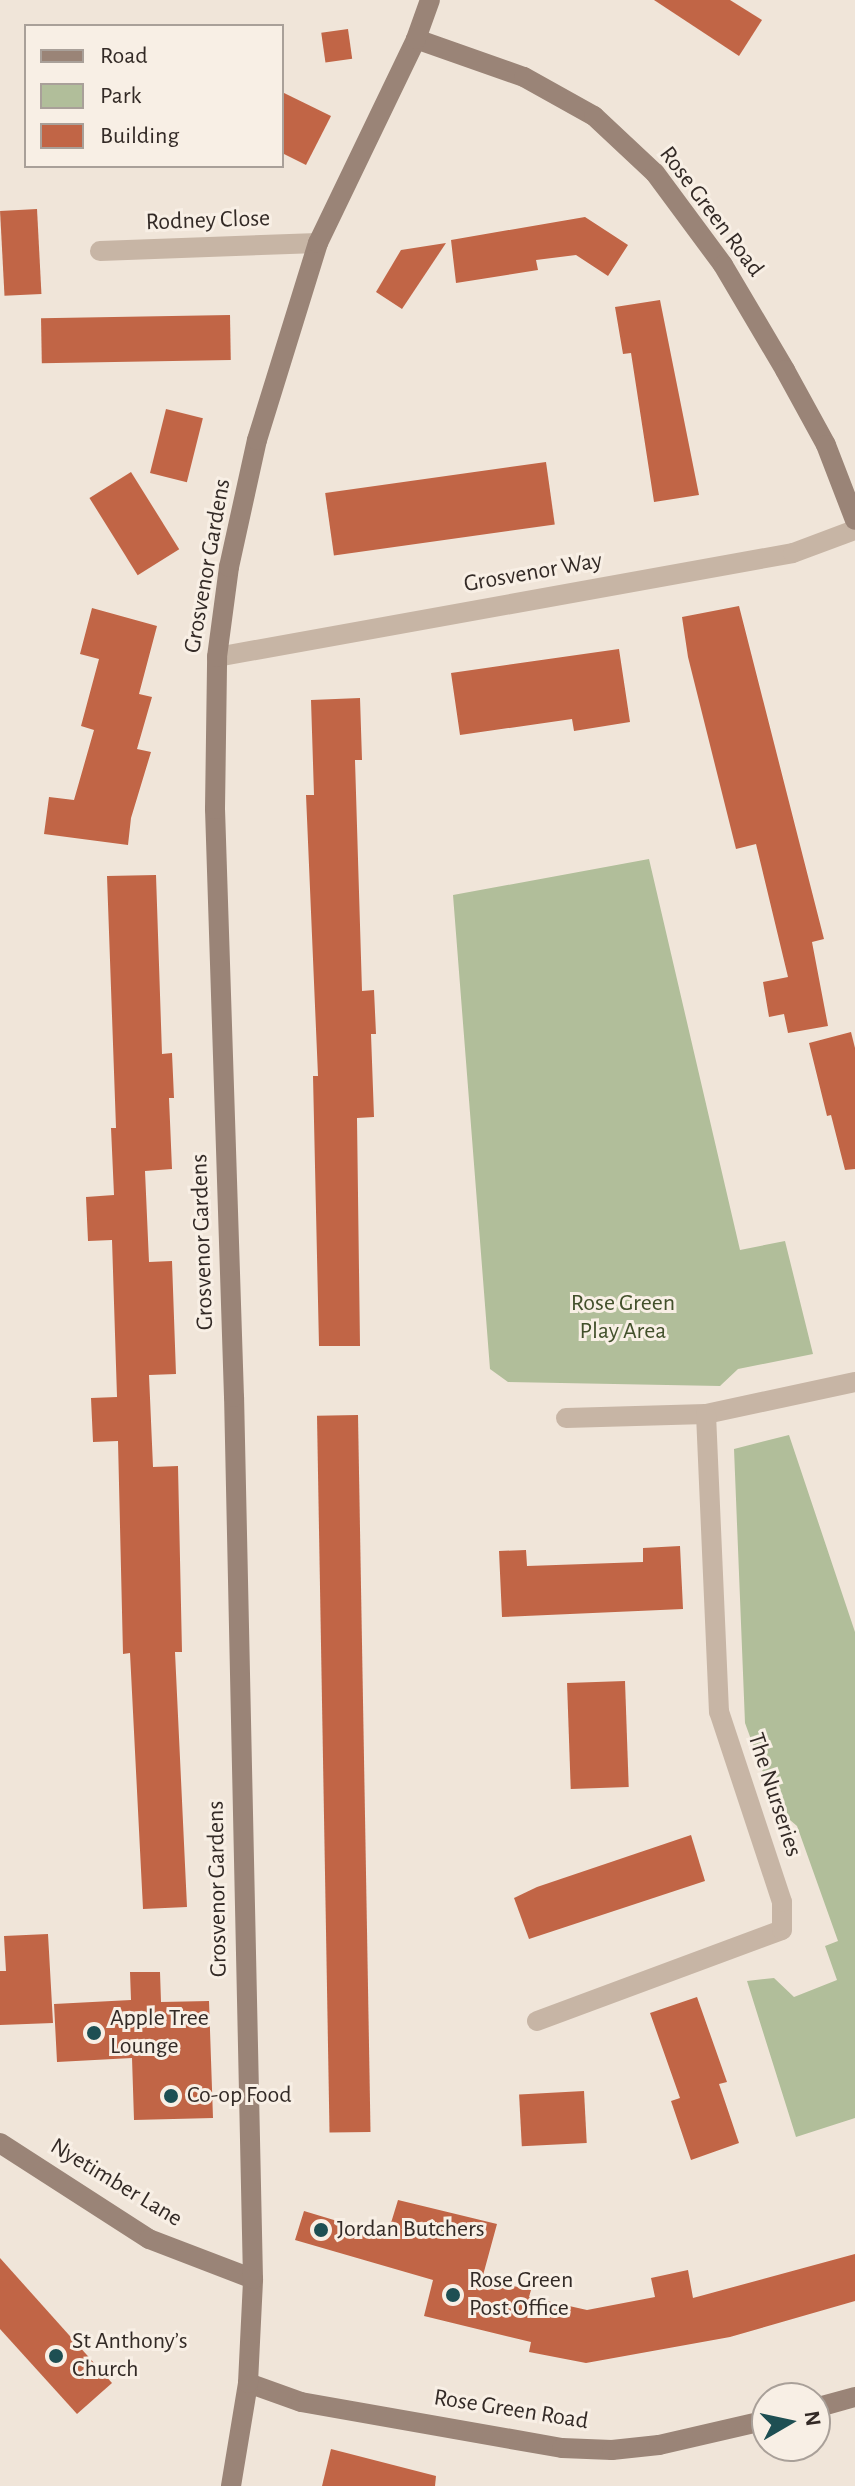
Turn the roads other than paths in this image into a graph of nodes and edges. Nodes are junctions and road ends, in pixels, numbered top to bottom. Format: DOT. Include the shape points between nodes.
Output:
graph roads {
  1 [pos="430,0"];
  2 [pos="416,39"];
  3 [pos="318,243"];
  4 [pos="100,251"];
  5 [pos="855,520"];
  6 [pos="855,530"];
  7 [pos="217,657"];
  8 [pos="855,1382"];
  9 [pos="706,1414"];
  10 [pos="566,1418"];
  11 [pos="537,2021"];
  12 [pos="0,2143"];
  13 [pos="253,2279"];
  14 [pos="248,2383"];
  15 [pos="855,2397"];
  16 [pos="831,2404"];
  17 [pos="751,2424"];
  18 [pos="233,2481"];
  1 -- 2 [label="street"];
  2 -- 3 [label="street, Grosvenor Gardens"];
  2 -- 5 [label="street, Rose Green Road" via="524,77 594,116 655,173 723,265 785,370 826,445"];
  3 -- 4 [label="street, Rodney Close"];
  3 -- 7 [label="street, Grosvenor Gardens" via="257,440 229,567"];
  6 -- 7 [label="street, Grosvenor Way" via="793,553"];
  7 -- 13 [label="street, Grosvenor Gardens" via="215,809"];
  8 -- 9 [label="street"];
  9 -- 10 [label="street"];
  9 -- 11 [label="street, The Nurseries" via="719,1712 782,1902 782,1930"];
  12 -- 13 [label="street, Nyetimber Lane" via="149,2239"];
  13 -- 14 [label="street, Grosvenor Gardens"];
  14 -- 17 [label="street, Rose Green Road" via="301,2402 562,2448 659,2445"];
  14 -- 18 [label="street, Grosvenor Gardens"];
  15 -- 16 [label="street"];
}
